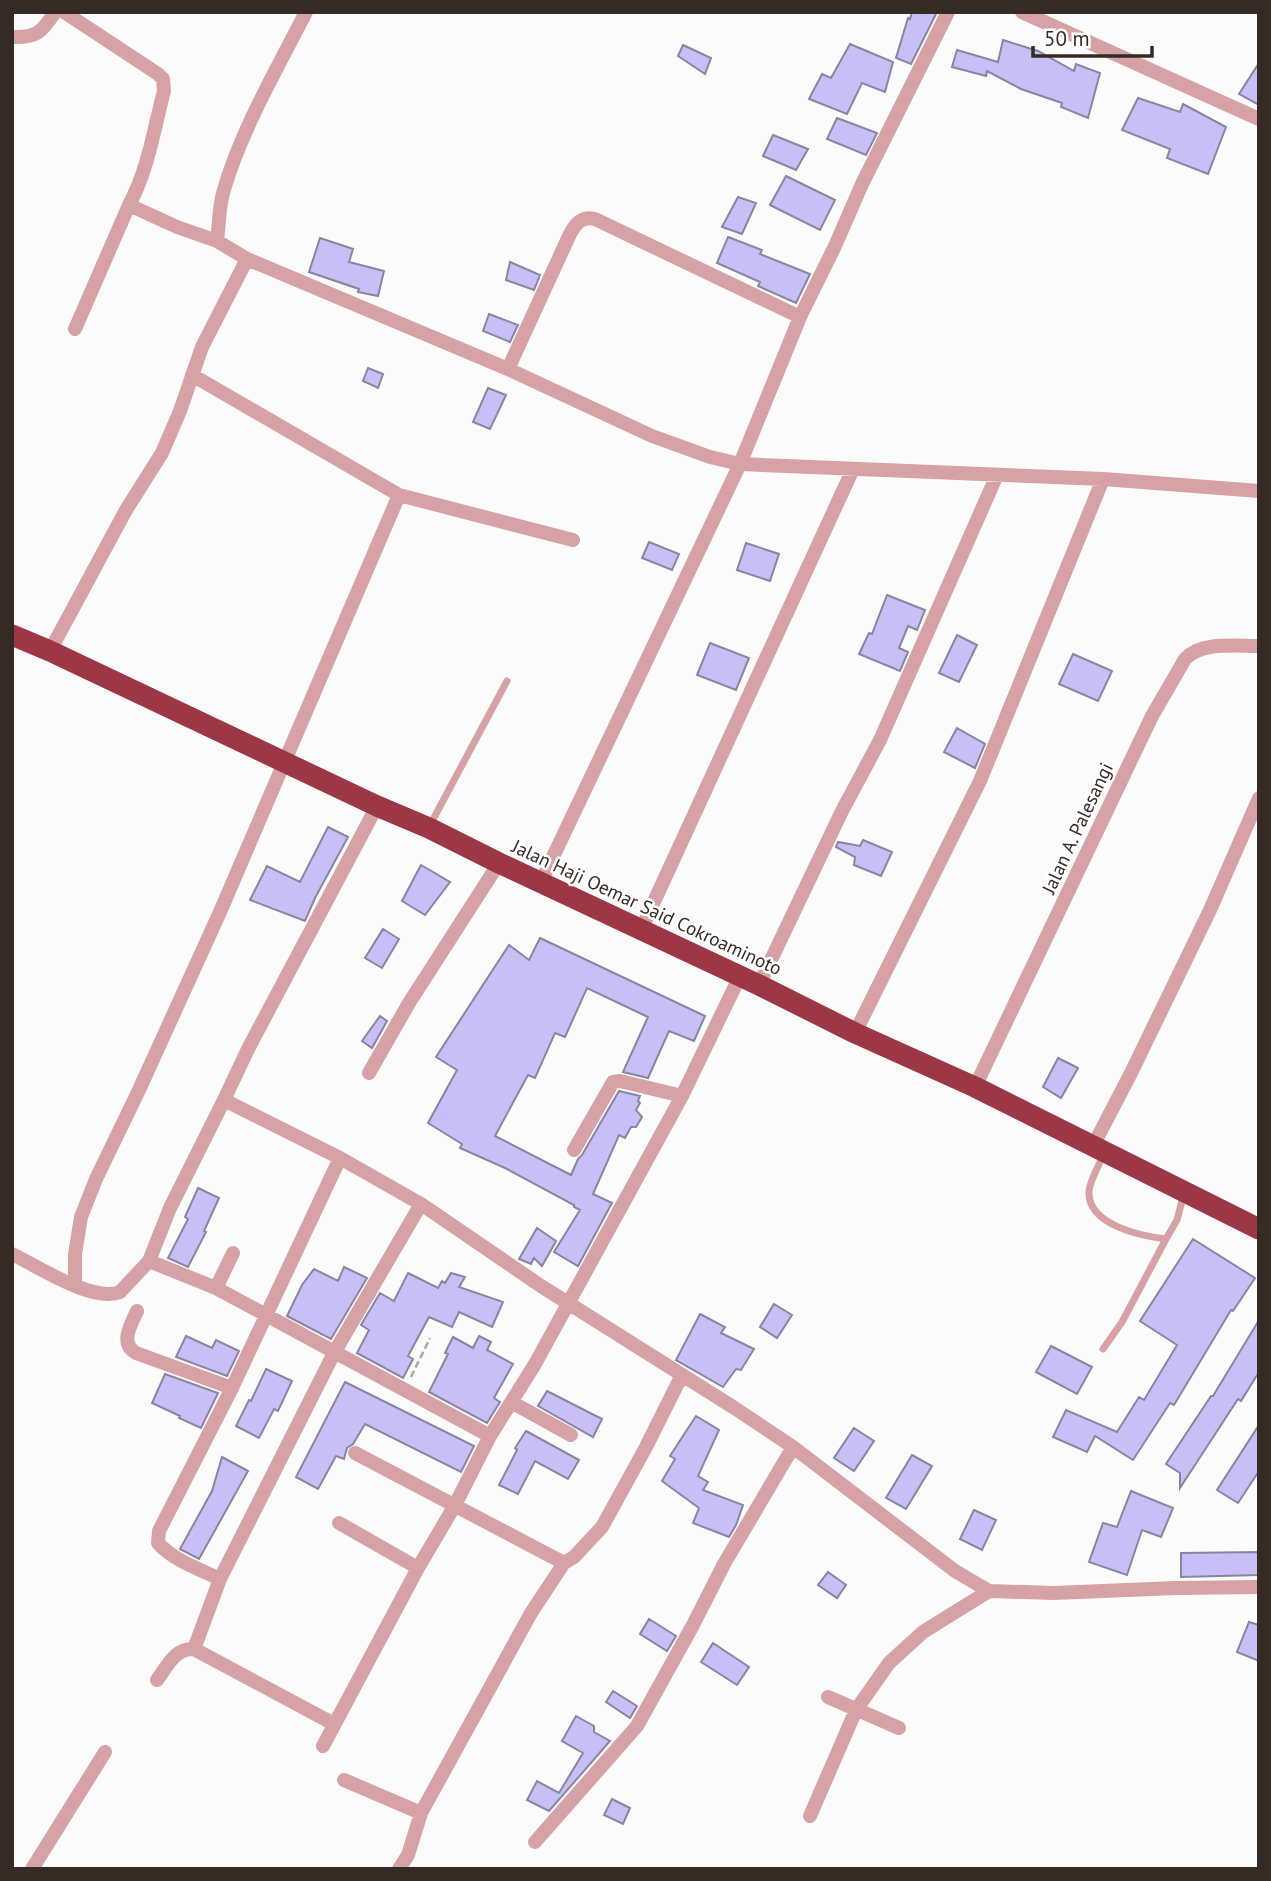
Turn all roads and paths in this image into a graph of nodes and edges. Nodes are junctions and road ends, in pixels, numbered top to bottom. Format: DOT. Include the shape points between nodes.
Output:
graph roads {
  1 [pos="55,12"];
  2 [pos="64,12"];
  3 [pos="306,12"];
  4 [pos="948,12"];
  5 [pos="1023,12"];
  6 [pos="12,37"];
  7 [pos="1259,119"];
  8 [pos="129,205"];
  9 [pos="217,241"];
  10 [pos="247,259"];
  11 [pos="800,317"];
  12 [pos="75,328"];
  13 [pos="508,369"];
  14 [pos="192,375"];
  15 [pos="740,464"];
  16 [pos="853,469"];
  17 [pos="997,475"];
  18 [pos="1103,480"];
  19 [pos="1259,491"];
  20 [pos="399,495"];
  21 [pos="573,540"];
  22 [pos="12,635"];
  23 [pos="1259,646"];
  24 [pos="50,651"];
  25 [pos="507,681"];
  26 [pos="284,761"];
  27 [pos="1259,798"];
  28 [pos="377,806"];
  29 [pos="1254,820"];
  30 [pos="429,828"];
  31 [pos="499,863"];
  32 [pos="541,882"];
  33 [pos="641,930"];
  34 [pos="749,980"];
  35 [pos="855,1033"];
  36 [pos="369,1073"];
  37 [pos="975,1087"];
  38 [pos="682,1096"];
  39 [pos="224,1100"];
  40 [pos="1099,1148"];
  41 [pos="574,1150"];
  42 [pos="340,1158"];
  43 [pos="1185,1192"];
  44 [pos="421,1204"];
  45 [pos="1259,1229"];
  46 [pos="1166,1239"];
  47 [pos="233,1253"];
  48 [pos="12,1254"];
  49 [pos="149,1261"];
  50 [pos="75,1285"];
  51 [pos="216,1288"];
  52 [pos="567,1303"];
  53 [pos="137,1311"];
  54 [pos="267,1315"];
  55 [pos="430,1338"];
  56 [pos="1103,1349"];
  57 [pos="334,1353"];
  58 [pos="682,1375"];
  59 [pos="232,1388"];
  60 [pos="404,1389"];
  61 [pos="511,1402"];
  62 [pos="571,1435"];
  63 [pos="490,1436"];
  64 [pos="793,1447"];
  65 [pos="355,1453"];
  66 [pos="455,1505"];
  67 [pos="339,1523"];
  68 [pos="564,1563"];
  69 [pos="418,1568"];
  70 [pos="219,1579"];
  71 [pos="1259,1587"];
  72 [pos="989,1591"];
  73 [pos="194,1649"];
  74 [pos="157,1679"];
  75 [pos="828,1697"];
  76 [pos="856,1710"];
  77 [pos="334,1724"];
  78 [pos="899,1728"];
  79 [pos="323,1746"];
  80 [pos="105,1752"];
  81 [pos="344,1780"];
  82 [pos="421,1813"];
  83 [pos="810,1816"];
  84 [pos="535,1842"];
  85 [pos="32,1869"];
  86 [pos="399,1869"];
  1 -- 6 [label="street" via="38,34"];
  2 -- 8 [label="street" via="163,79 140,186"];
  3 -- 9 [label="street" via="234,163 222,194"];
  4 -- 11 [label="street"];
  5 -- 7 [label="street"];
  8 -- 9 [label="street"];
  8 -- 12 [label="street"];
  9 -- 10 [label="street"];
  10 -- 13 [label="street"];
  10 -- 14 [label="street"];
  11 -- 13 [label="street" via="585,218 570,234"];
  11 -- 15 [label="street"];
  13 -- 15 [label="street" via="652,436"];
  14 -- 20 [label="street"];
  14 -- 24 [label="street" via="162,453"];
  15 -- 16 [label="street"];
  15 -- 32 [label="street"];
  16 -- 17 [label="street"];
  16 -- 33 [label="street"];
  17 -- 18 [label="street"];
  17 -- 34 [label="street" via="880,740"];
  18 -- 19 [label="street"];
  18 -- 35 [label="street" via="980,781"];
  20 -- 21 [label="street"];
  20 -- 26 [label="street"];
  22 -- 24 [label="highway, Jalan Haji Oemar Said Cokroaminoto"];
  23 -- 37 [label="street, Jalan A. Palesangi" via="1198,649 1185,659 1152,716"];
  24 -- 26 [label="highway, Jalan Haji Oemar Said Cokroaminoto"];
  25 -- 30 [label="lane"];
  26 -- 28 [label="highway, Jalan Haji Oemar Said Cokroaminoto"];
  26 -- 50 [label="street" via="220,912 96,1179 81,1217"];
  27 -- 29 [label="street"];
  28 -- 30 [label="highway, Jalan Haji Oemar Said Cokroaminoto"];
  28 -- 39 [label="street"];
  29 -- 40 [label="street"];
  30 -- 31 [label="highway, Jalan Haji Oemar Said Cokroaminoto"];
  31 -- 32 [label="highway, Jalan Haji Oemar Said Cokroaminoto"];
  31 -- 36 [label="street"];
  32 -- 33 [label="highway, Jalan Haji Oemar Said Cokroaminoto"];
  33 -- 34 [label="highway, Jalan Haji Oemar Said Cokroaminoto"];
  34 -- 35 [label="highway, Jalan Haji Oemar Said Cokroaminoto"];
  34 -- 38 [label="street"];
  35 -- 37 [label="highway, Jalan Haji Oemar Said Cokroaminoto"];
  37 -- 40 [label="highway, Jalan Haji Oemar Said Cokroaminoto"];
  38 -- 41 [label="street" via="613,1082"];
  38 -- 52 [label="street"];
  39 -- 42 [label="street"];
  39 -- 49 [label="street"];
  40 -- 43 [label="highway, Jalan Haji Oemar Said Cokroaminoto"];
  40 -- 46 [label="lane" via="1090,1203 1104,1220 1125,1230"];
  42 -- 44 [label="street"];
  42 -- 54 [label="street"];
  43 -- 45 [label="highway, Jalan Haji Oemar Said Cokroaminoto"];
  43 -- 46 [label="lane"];
  44 -- 52 [label="street"];
  44 -- 57 [label="street"];
  46 -- 56 [label="lane"];
  47 -- 51 [label="street"];
  48 -- 50 [label="street"];
  49 -- 50 [label="street" via="114,1295"];
  49 -- 51 [label="street"];
  51 -- 54 [label="street"];
  52 -- 58 [label="street"];
  52 -- 61 [label="street"];
  53 -- 59 [label="street" via="128,1333 129,1349"];
  54 -- 57 [label="street"];
  54 -- 59 [label="street"];
  55 -- 60 [label="path"];
  57 -- 60 [label="street"];
  57 -- 70 [label="street"];
  58 -- 64 [label="street"];
  58 -- 68 [label="street" via="602,1527"];
  59 -- 70 [label="street" via="158,1539 163,1548"];
  60 -- 63 [label="street"];
  61 -- 62 [label="street"];
  61 -- 63 [label="street"];
  63 -- 66 [label="street"];
  64 -- 72 [label="street" via="955,1571"];
  64 -- 84 [label="street" via="637,1726"];
  65 -- 66 [label="street"];
  66 -- 68 [label="street"];
  66 -- 69 [label="street"];
  67 -- 69 [label="street"];
  68 -- 82 [label="street" via="531,1613"];
  69 -- 77 [label="street"];
  70 -- 73 [label="street"];
  71 -- 72 [label="street"];
  72 -- 76 [label="street" via="923,1632 889,1663"];
  73 -- 74 [label="street" via="177,1652"];
  73 -- 77 [label="street"];
  75 -- 76 [label="street"];
  76 -- 78 [label="street"];
  76 -- 83 [label="street"];
  77 -- 79 [label="street"];
  80 -- 85 [label="street"];
  81 -- 82 [label="street"];
  82 -- 86 [label="street"];
}
